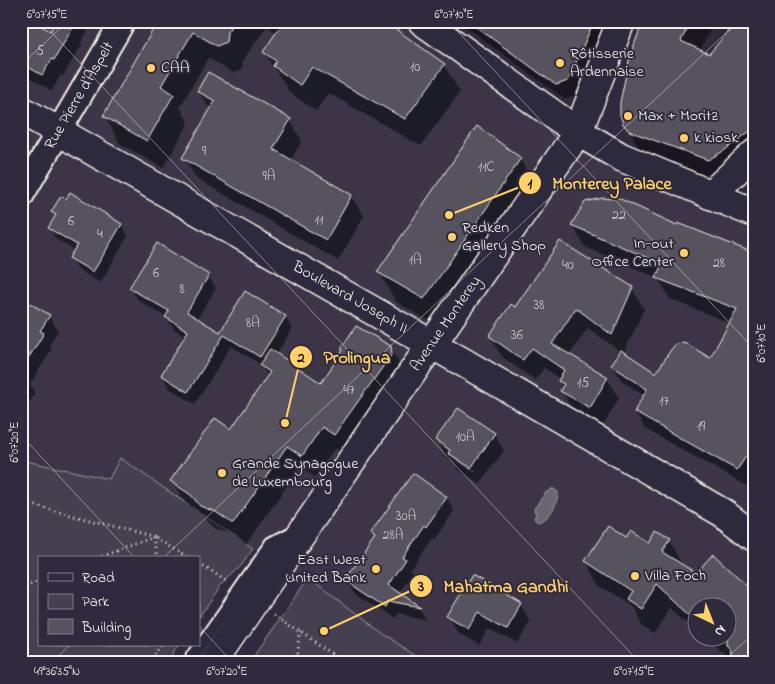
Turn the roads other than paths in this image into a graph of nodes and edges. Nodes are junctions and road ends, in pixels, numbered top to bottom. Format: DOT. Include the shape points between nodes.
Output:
graph roads {
  1 [pos="123,21"];
  2 [pos="422,21"];
  3 [pos="621,21"];
  4 [pos="21,110"];
  5 [pos="59,131"];
  6 [pos="578,132"];
  7 [pos="754,154"];
  8 [pos="710,194"];
  9 [pos="21,196"];
  10 [pos="754,213"];
  11 [pos="432,344"];
  12 [pos="308,524"];
  13 [pos="754,536"];
  14 [pos="202,661"];
  1 -- 5 [label="street, Rue Pierre d'Aspelt"];
  2 -- 6 [label="main road"];
  3 -- 6 [label="main road, Avenue Monterey"];
  4 -- 5 [label="main road, Boulevard Joseph II"];
  5 -- 9 [label="street, Rue Pierre d'Aspelt"];
  5 -- 11 [label="main road, Boulevard Joseph II"];
  6 -- 8 [label="main road" via="621,157"];
  6 -- 11 [label="main road, Avenue Monterey"];
  7 -- 8 [label="main road"];
  8 -- 10 [label="main road"];
  11 -- 12 [label="main road, Avenue Monterey"];
  11 -- 13 [label="main road, Boulevard Joseph II" via="723,512"];
  12 -- 14 [label="main road, Avenue Monterey" via="255,601"];
  12 -- 14 [label="lane" via="272,543"];
}
